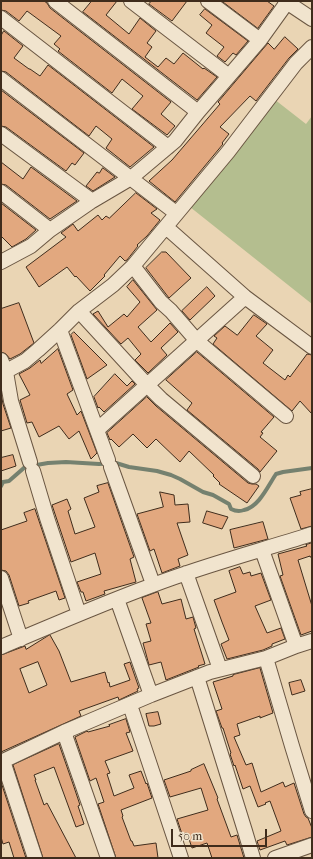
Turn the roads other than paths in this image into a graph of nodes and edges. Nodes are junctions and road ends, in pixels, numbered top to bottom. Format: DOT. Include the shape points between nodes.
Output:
graph roads {
  1 [pos="55,1"];
  2 [pos="131,1"];
  3 [pos="208,1"];
  4 [pos="286,1"];
  5 [pos="1,18"];
  6 [pos="312,19"];
  7 [pos="260,40"];
  8 [pos="312,47"];
  9 [pos="229,76"];
  10 [pos="1,79"];
  11 [pos="198,112"];
  12 [pos="1,134"];
  13 [pos="168,147"];
  14 [pos="131,178"];
  15 [pos="1,192"];
  16 [pos="92,201"];
  17 [pos="176,213"];
  18 [pos="166,227"];
  19 [pos="50,230"];
  20 [pos="4,256"];
  21 [pos="133,266"];
  22 [pos="245,297"];
  23 [pos="79,310"];
  24 [pos="60,330"];
  25 [pos="197,341"];
  26 [pos="312,347"];
  27 [pos="2,369"];
  28 [pos="147,385"];
  29 [pos="286,416"];
  30 [pos="97,430"];
  31 [pos="253,476"];
  32 [pos="312,534"];
  33 [pos="262,550"];
  34 [pos="186,573"];
  35 [pos="1,578"];
  36 [pos="153,584"];
  37 [pos="117,599"];
  38 [pos="79,614"];
  39 [pos="21,639"];
  40 [pos="312,641"];
  41 [pos="296,646"];
  42 [pos="1,647"];
  43 [pos="266,658"];
  44 [pos="220,669"];
  45 [pos="197,678"];
  46 [pos="151,695"];
  47 [pos="130,705"];
  48 [pos="64,732"];
  49 [pos="2,761"];
  50 [pos="312,811"];
  51 [pos="312,845"];
  52 [pos="34,858"];
  53 [pos="108,858"];
  54 [pos="181,858"];
  55 [pos="253,858"];
  56 [pos="275,858"];
  1 -- 11 [label="street"];
  2 -- 9 [label="street"];
  3 -- 7 [label="street"];
  4 -- 6 [label="street"];
  4 -- 7 [label="street"];
  5 -- 13 [label="street"];
  7 -- 9 [label="street"];
  8 -- 17 [label="street" via="296,63 228,152"];
  9 -- 11 [label="street"];
  10 -- 14 [label="street"];
  11 -- 13 [label="street"];
  12 -- 16 [label="street"];
  13 -- 14 [label="street"];
  14 -- 16 [label="street"];
  14 -- 17 [label="street"];
  15 -- 19 [label="street"];
  16 -- 19 [label="street"];
  17 -- 18 [label="street"];
  18 -- 21 [label="street"];
  18 -- 22 [label="street"];
  19 -- 20 [label="street" via="31,246"];
  21 -- 23 [label="street"];
  21 -- 25 [label="street" via="161,302"];
  22 -- 25 [label="street"];
  22 -- 26 [label="street"];
  23 -- 24 [label="street"];
  23 -- 28 [label="street"];
  24 -- 27 [label="street" via="25,361"];
  24 -- 30 [label="street"];
  25 -- 28 [label="street"];
  25 -- 29 [label="street"];
  27 -- 38 [label="street"];
  28 -- 30 [label="street"];
  28 -- 31 [label="street"];
  30 -- 36 [label="street"];
  32 -- 33 [label="street"];
  33 -- 34 [label="street"];
  33 -- 41 [label="street"];
  34 -- 36 [label="street"];
  34 -- 44 [label="street"];
  35 -- 39 [label="street"];
  36 -- 37 [label="street"];
  37 -- 38 [label="street"];
  37 -- 46 [label="street"];
  38 -- 39 [label="street"];
  39 -- 42 [label="street"];
  40 -- 41 [label="street"];
  41 -- 43 [label="street"];
  43 -- 44 [label="street"];
  43 -- 50 [label="street"];
  44 -- 45 [label="street"];
  45 -- 46 [label="street"];
  45 -- 55 [label="street"];
  46 -- 47 [label="street"];
  47 -- 48 [label="street"];
  47 -- 54 [label="street"];
  48 -- 49 [label="street"];
  48 -- 53 [label="street"];
  49 -- 52 [label="street"];
  51 -- 56 [label="street"];
}
